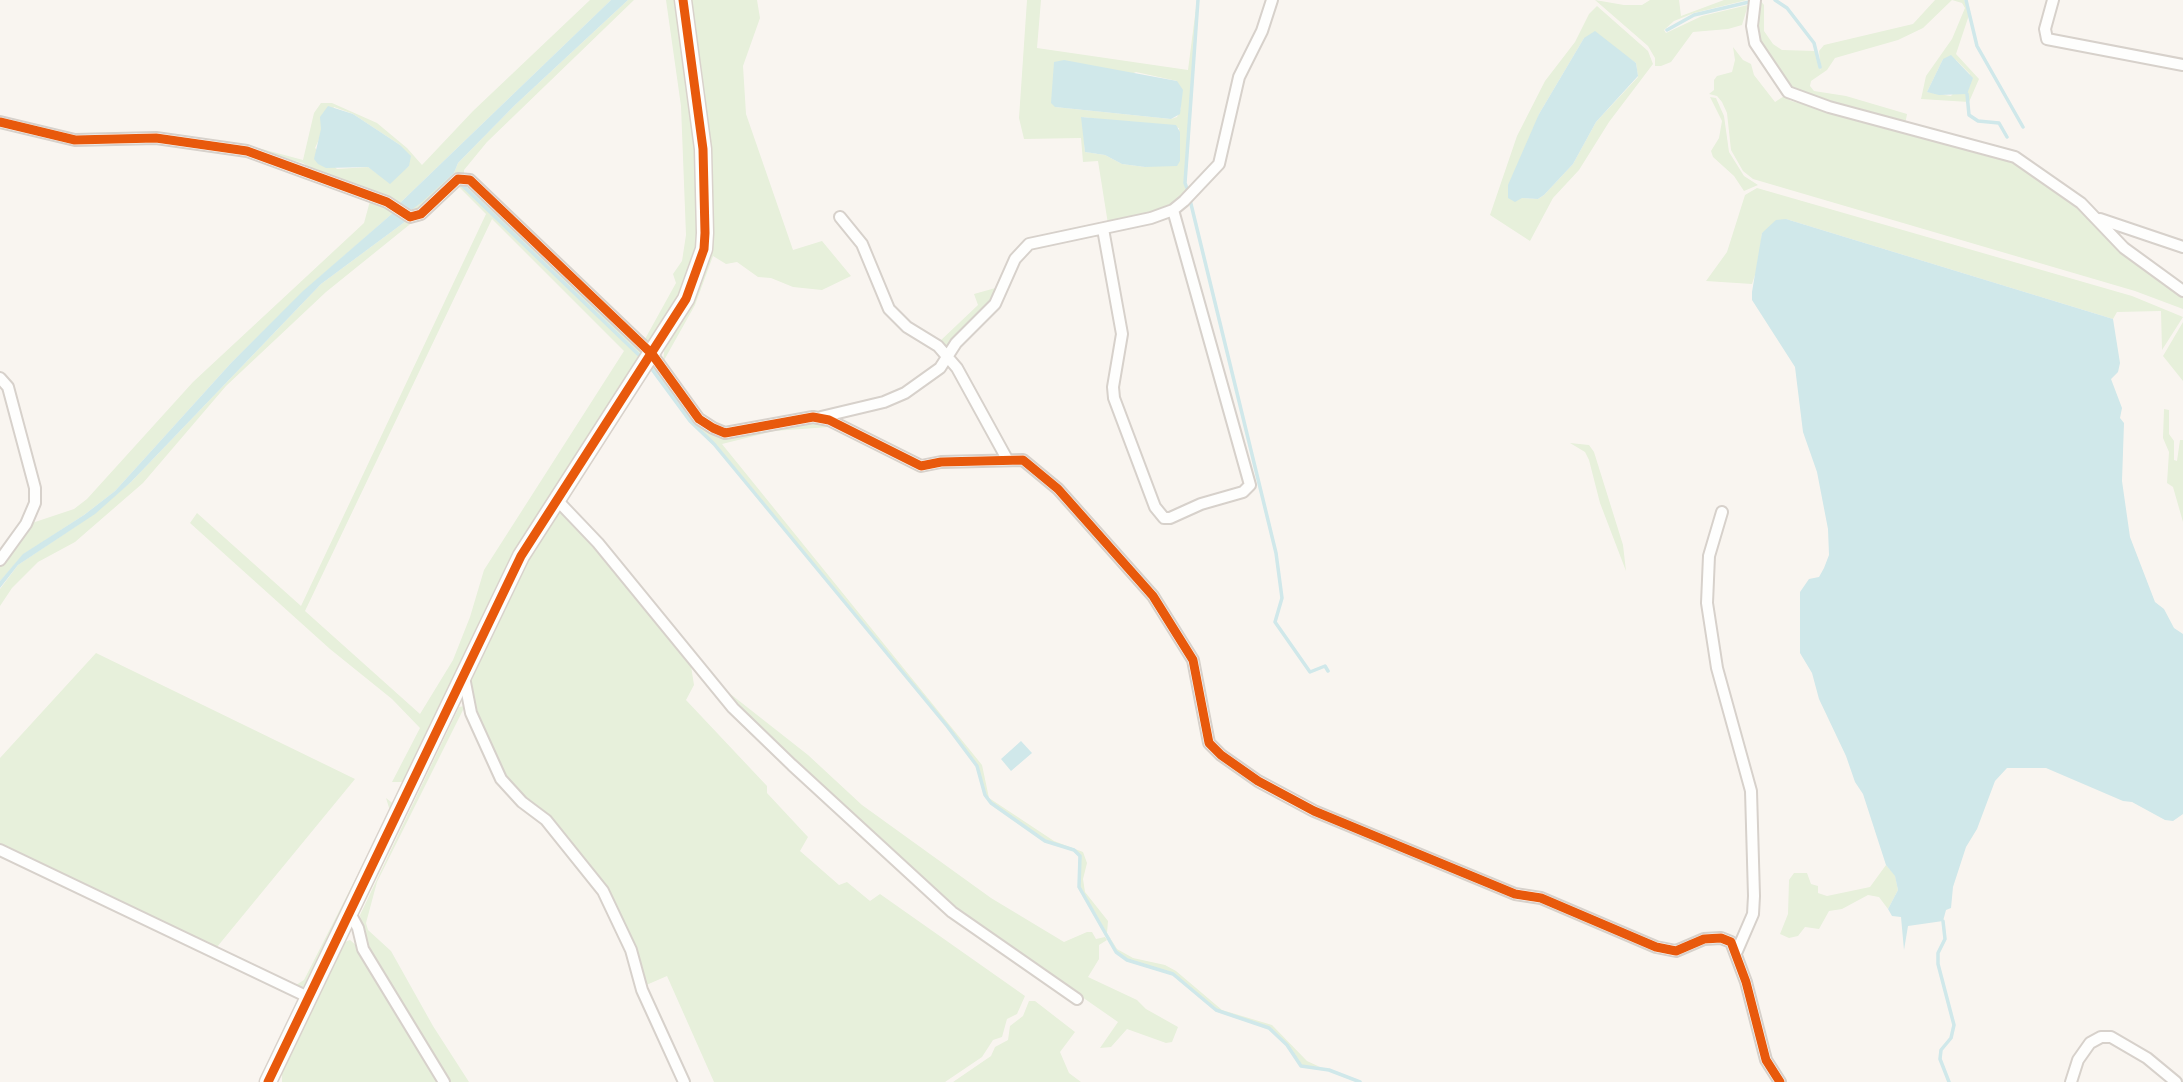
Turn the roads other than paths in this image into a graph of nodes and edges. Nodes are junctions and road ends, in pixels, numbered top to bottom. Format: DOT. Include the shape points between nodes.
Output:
graph roads {
  1 [pos="683,0"];
  2 [pos="1272,0"];
  3 [pos="1755,0"];
  4 [pos="2053,0"];
  5 [pos="2183,65"];
  6 [pos="0,122"];
  7 [pos="1172,211"];
  8 [pos="2094,215"];
  9 [pos="840,217"];
  10 [pos="1103,229"];
  11 [pos="2183,247"];
  12 [pos="2183,291"];
  13 [pos="652,354"];
  14 [pos="947,358"];
  15 [pos="0,378"];
  16 [pos="819,418"];
  17 [pos="1007,459"];
  18 [pos="557,500"];
  19 [pos="1722,512"];
  20 [pos="0,559"];
  21 [pos="464,673"];
  22 [pos="0,850"];
  23 [pos="350,913"];
  24 [pos="1737,951"];
  25 [pos="308,998"];
  26 [pos="1077,999"];
  27 [pos="277,1063"];
  28 [pos="268,1082"];
  29 [pos="279,1082"];
  30 [pos="444,1082"];
  31 [pos="684,1082"];
  32 [pos="1780,1082"];
  33 [pos="2071,1082"];
  34 [pos="2176,1082"];
  1 -- 13 [label="street" via="703,149 704,249 686,299"];
  2 -- 7 [label="street" via="1239,77 1219,164"];
  3 -- 8 [label="street" via="1755,43 1780,85 1794,96 2003,151"];
  4 -- 5 [label="street" via="2047,39"];
  6 -- 13 [label="street" via="75,140 156,138 247,151 410,217 421,214 458,179 470,180"];
  7 -- 10 [label="street"];
  7 -- 10 [label="street" via="1250,485 1243,492 1170,518 1155,508 1114,398 1122,334"];
  8 -- 11 [label="street"];
  8 -- 12 [label="street" via="2124,248"];
  9 -- 14 [label="street" via="862,244 889,309"];
  10 -- 14 [label="street" via="1022,249 995,303"];
  13 -- 16 [label="street" via="699,419 725,433"];
  13 -- 18 [label="street"];
  14 -- 16 [label="street" via="905,393"];
  14 -- 17 [label="street"];
  15 -- 20 [label="street" via="8,387 35,503"];
  16 -- 17 [label="street" via="921,466"];
  17 -- 24 [label="street" via="1023,460 1058,489 1153,596 1193,660 1209,743 1238,768 1314,811 1656,947 1676,951 1704,939 1721,938"];
  18 -- 21 [label="street" via="521,556"];
  18 -- 26 [label="street" via="598,543 733,708 792,765 952,912"];
  19 -- 24 [label="street" via="1709,556 1707,603 1717,668 1751,790 1754,914"];
  21 -- 23 [label="street"];
  21 -- 31 [label="street" via="471,713 501,779 546,820 603,891"];
  22 -- 25 [label="street"];
  23 -- 25 [label="street"];
  23 -- 30 [label="street" via="363,949"];
  24 -- 32 [label="street" via="1766,1060"];
  25 -- 27 [label="street"];
  27 -- 28 [label="street"];
  27 -- 29 [label="street"];
  33 -- 34 [label="street" via="2090,1043 2111,1037"];
}
